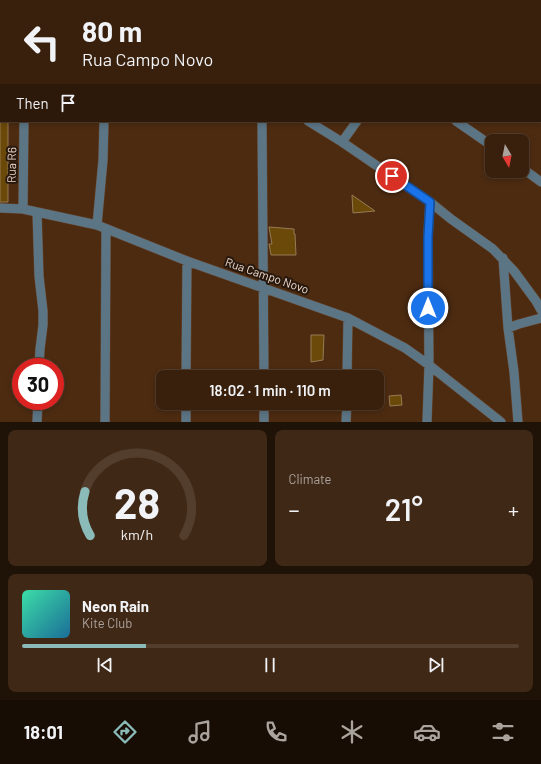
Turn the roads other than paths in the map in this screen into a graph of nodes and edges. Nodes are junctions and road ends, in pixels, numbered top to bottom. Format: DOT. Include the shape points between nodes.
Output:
graph roads {
  1 [pos="24,122"];
  2 [pos="104,122"];
  3 [pos="262,122"];
  4 [pos="310,122"];
  5 [pos="356,122"];
  6 [pos="462,122"];
  7 [pos="485,140"];
  8 [pos="342,142"];
  9 [pos="529,173"];
  10 [pos="540,180"];
  11 [pos="430,202"];
  12 [pos="0,208"];
  13 [pos="23,209"];
  14 [pos="37,212"];
  15 [pos="101,227"];
  16 [pos="503,258"];
  17 [pos="187,261"];
  18 [pos="263,287"];
  19 [pos="541,310"];
  20 [pos="348,318"];
  21 [pos="541,318"];
  22 [pos="508,328"];
  23 [pos="40,358"];
  24 [pos="429,365"];
  25 [pos="186,370"];
  26 [pos="264,370"];
  27 [pos="347,370"];
  28 [pos="38,410"];
  29 [pos="186,410"];
  30 [pos="264,410"];
  31 [pos="347,410"];
  32 [pos="37,422"];
  33 [pos="104,422"];
  34 [pos="186,422"];
  35 [pos="264,422"];
  36 [pos="346,422"];
  37 [pos="427,422"];
  38 [pos="501,422"];
  39 [pos="518,422"];
  1 -- 13 [label="street, Rua R6"];
  2 -- 15 [label="street"];
  3 -- 18 [label="street"];
  4 -- 8 [label="street"];
  5 -- 8 [label="street"];
  6 -- 7 [label="street"];
  8 -- 11 [label="street"];
  9 -- 10 [label="street"];
  11 -- 16 [label="street"];
  11 -- 24 [label="street"];
  12 -- 13 [label="street, Rua Campo Novo"];
  13 -- 14 [label="street, Rua Campo Novo"];
  14 -- 15 [label="street, Rua Campo Novo"];
  14 -- 23 [label="street" via="43,312"];
  15 -- 17 [label="street, Rua Campo Novo"];
  15 -- 33 [label="street"];
  16 -- 19 [label="street"];
  16 -- 22 [label="street"];
  17 -- 18 [label="street, Rua Campo Novo"];
  17 -- 25 [label="street"];
  18 -- 20 [label="street, Rua Campo Novo"];
  18 -- 26 [label="street"];
  20 -- 24 [label="street, Rua Campo Novo" via="405,348"];
  20 -- 27 [label="street"];
  21 -- 22 [label="street"];
  22 -- 39 [label="street"];
  24 -- 37 [label="street"];
  24 -- 38 [label="street, Rua Campo Novo"];
  28 -- 32 [label="street"];
  29 -- 34 [label="street"];
  30 -- 35 [label="street"];
  31 -- 36 [label="street"];
}
